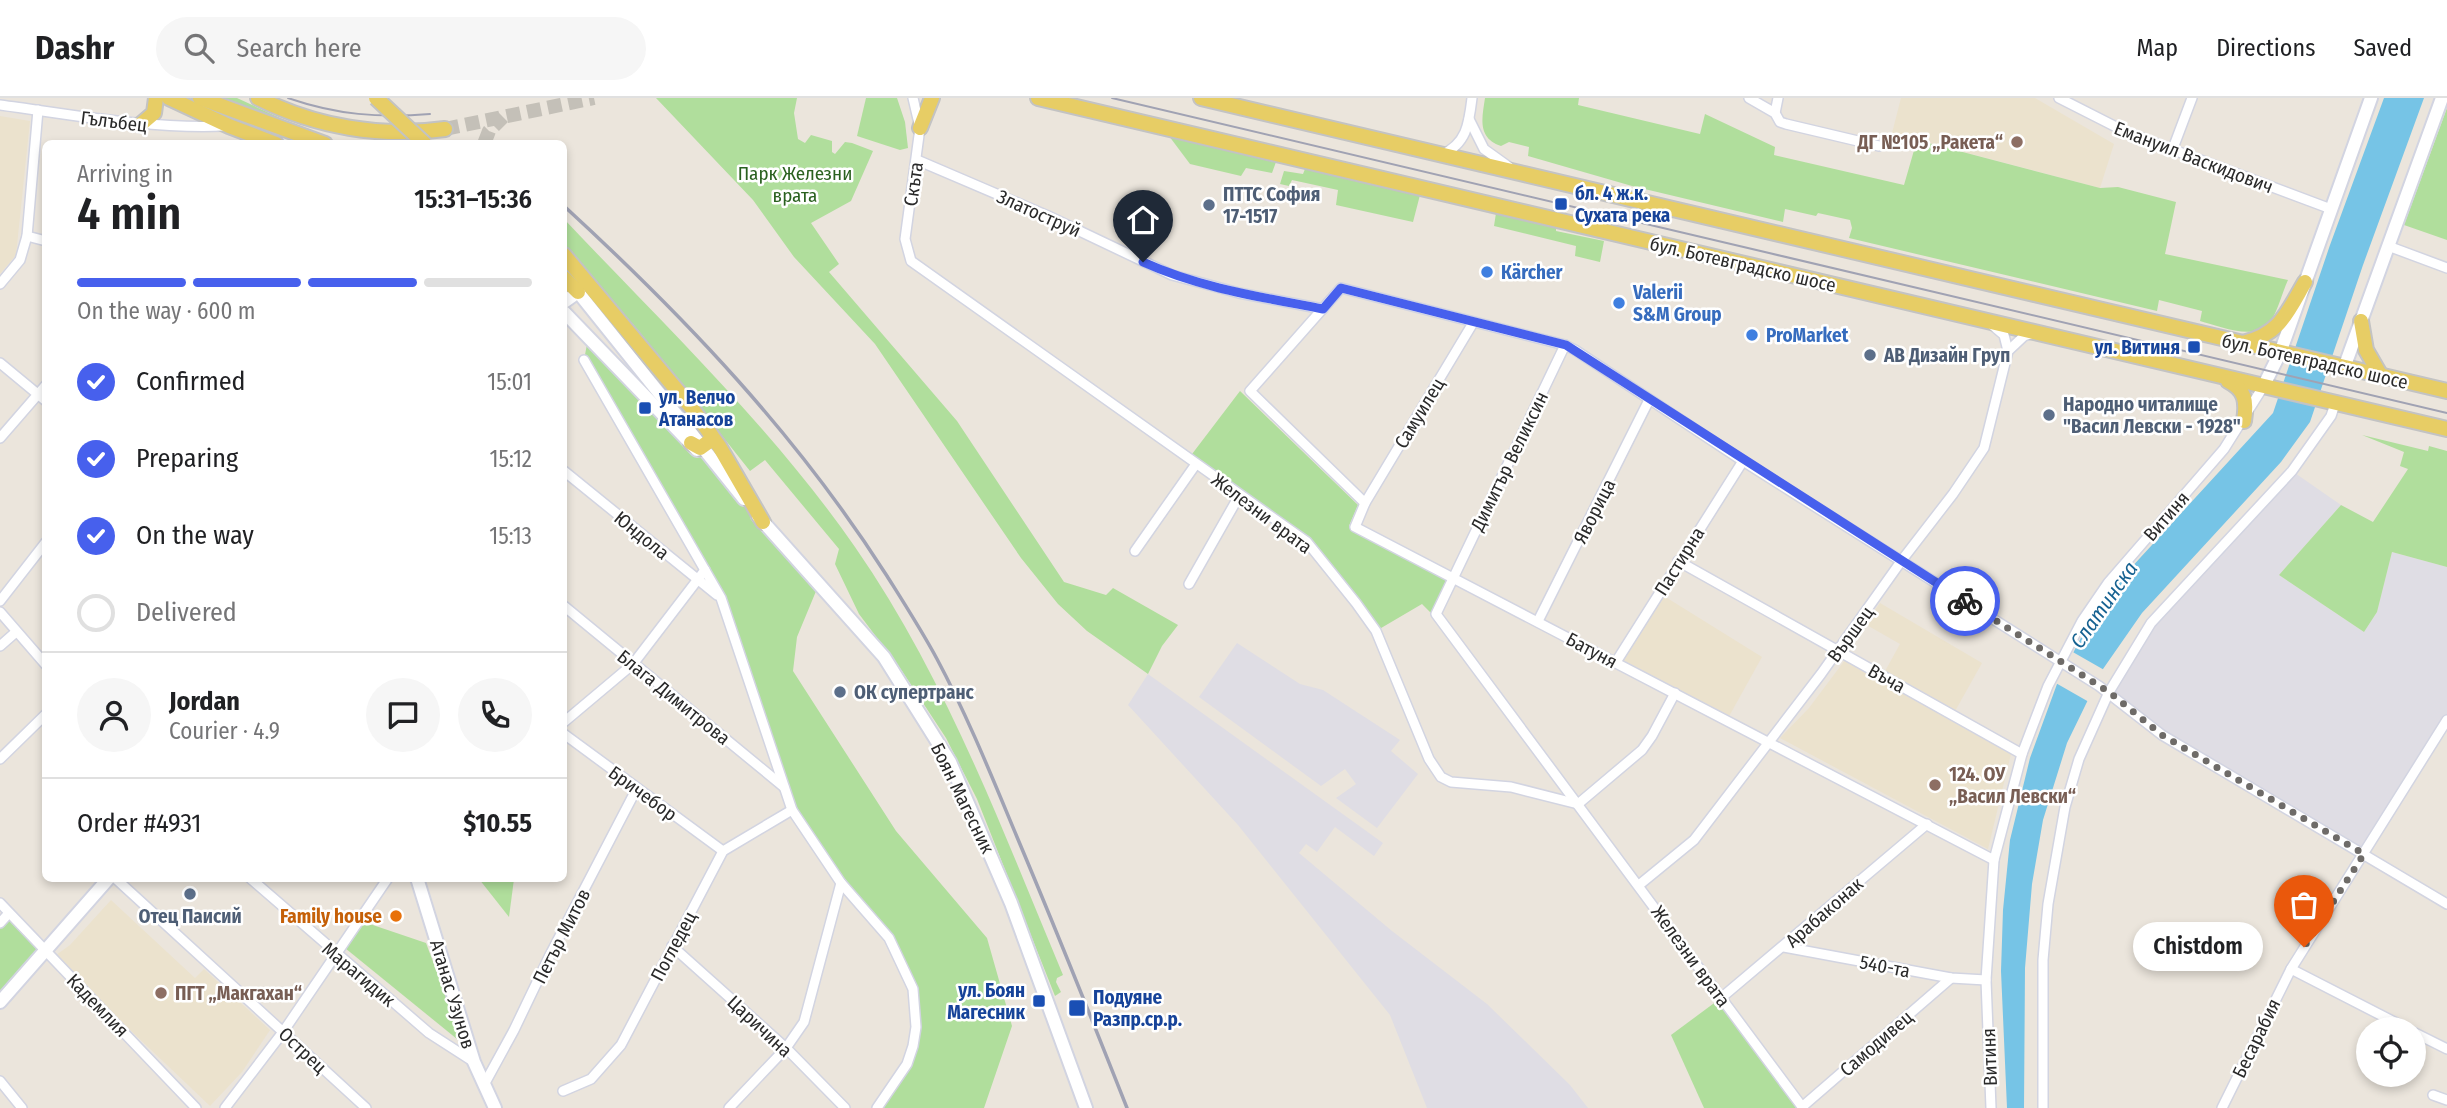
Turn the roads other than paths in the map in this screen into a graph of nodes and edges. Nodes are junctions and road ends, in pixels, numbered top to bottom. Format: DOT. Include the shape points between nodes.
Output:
graph roads {
  1 [pos="156,98"];
  2 [pos="169,98"];
  3 [pos="200,98"];
  4 [pos="258,98"];
  5 [pos="376,98"];
  6 [pos="913,98"];
  7 [pos="932,98"];
  8 [pos="1038,98"];
  9 [pos="1201,98"];
  10 [pos="1472,98"];
  11 [pos="1749,98"];
  12 [pos="1778,98"];
  13 [pos="2059,98"];
  14 [pos="2192,98"];
  15 [pos="2371,98"];
  16 [pos="2442,98"];
  17 [pos="2075,102"];
  18 [pos="0,105"];
  19 [pos="38,110"];
  20 [pos="1775,113"];
  21 [pos="1469,119"];
  22 [pos="139,125"];
  23 [pos="229,126"];
  24 [pos="920,128"];
  25 [pos="445,129"];
  26 [pos="266,140"];
  27 [pos="314,140"];
  28 [pos="421,140"];
  29 [pos="1879,146"];
  30 [pos="2172,151"];
  31 [pos="1439,155"];
  32 [pos="917,160"];
  33 [pos="1518,174"];
  34 [pos="2331,209"];
  35 [pos="27,236"];
  36 [pos="42,240"];
  37 [pos="2388,246"];
  38 [pos="567,259"];
  39 [pos="917,267"];
  40 [pos="2447,268"];
  41 [pos="567,281"];
  42 [pos="2305,282"];
  43 [pos="0,284"];
  44 [pos="578,292"];
  45 [pos="567,300"];
  46 [pos="1323,309"];
  47 [pos="567,315"];
  48 [pos="1987,321"];
  49 [pos="2361,321"];
  50 [pos="1473,323"];
  51 [pos="567,331"];
  52 [pos="2035,332"];
  53 [pos="584,334"];
  54 [pos="2242,344"];
  55 [pos="1566,345"];
  56 [pos="2008,351"];
  57 [pos="2280,353"];
  58 [pos="584,360"];
  59 [pos="0,363"];
  60 [pos="2344,368"];
  61 [pos="2381,376"];
  62 [pos="2220,377"];
  63 [pos="2263,387"];
  64 [pos="2447,391"];
  65 [pos="42,398"];
  66 [pos="1650,400"];
  67 [pos="2335,404"];
  68 [pos="2244,421"];
  69 [pos="2447,429"];
  70 [pos="0,438"];
  71 [pos="702,442"];
  72 [pos="1743,461"];
  73 [pos="1196,464"];
  74 [pos="567,473"];
  75 [pos="1239,495"];
  76 [pos="1365,503"];
  77 [pos="763,522"];
  78 [pos="42,547"];
  79 [pos="1135,551"];
  80 [pos="1902,560"];
  81 [pos="1678,561"];
  82 [pos="705,570"];
  83 [pos="1453,577"];
  84 [pos="698,579"];
  85 [pos="1189,584"];
  86 [pos="721,598"];
  87 [pos="0,601"];
  88 [pos="567,609"];
  89 [pos="0,612"];
  90 [pos="1538,621"];
  91 [pos="16,632"];
  92 [pos="0,646"];
  93 [pos="1838,651"];
  94 [pos="42,661"];
  95 [pos="2062,662"];
  96 [pos="1616,663"];
  97 [pos="633,664"];
  98 [pos="2109,692"];
  99 [pos="1675,693"];
  100 [pos="42,718"];
  101 [pos="567,719"];
  102 [pos="2447,720"];
  103 [pos="567,736"];
  104 [pos="1770,743"];
  105 [pos="2022,754"];
  106 [pos="0,759"];
  107 [pos="784,787"];
  108 [pos="637,788"];
  109 [pos="1578,804"];
  110 [pos="792,810"];
  111 [pos="1927,824"];
  112 [pos="723,851"];
  113 [pos="2364,854"];
  114 [pos="1994,860"];
  115 [pos="105,882"];
  116 [pos="119,882"];
  117 [pos="254,882"];
  118 [pos="385,882"];
  119 [pos="418,882"];
  120 [pos="841,883"];
  121 [pos="1639,884"];
  122 [pos="0,903"];
  123 [pos="2447,904"];
  124 [pos="9,913"];
  125 [pos="0,923"];
  126 [pos="672,946"];
  127 [pos="1784,947"];
  128 [pos="45,950"];
  129 [pos="337,956"];
  130 [pos="2291,969"];
  131 [pos="1951,978"];
  132 [pos="1986,980"];
  133 [pos="1721,999"];
  134 [pos="0,1002"];
  135 [pos="2385,1017"];
  136 [pos="284,1032"];
  137 [pos="2426,1038"];
  138 [pos="786,1048"];
  139 [pos="2447,1049"];
  140 [pos="474,1062"];
  141 [pos="0,1081"];
  142 [pos="485,1083"];
  143 [pos="564,1091"];
  144 [pos="2433,1096"];
  145 [pos="2447,1100"];
  146 [pos="1802,1107"];
  147 [pos="22,1108"];
  148 [pos="196,1108"];
  149 [pos="225,1108"];
  150 [pos="366,1108"];
  151 [pos="495,1108"];
  152 [pos="729,1108"];
  153 [pos="845,1108"];
  154 [pos="877,1108"];
  155 [pos="1086,1108"];
  156 [pos="1991,1108"];
  157 [pos="2042,1108"];
  158 [pos="2222,1108"];
  1 -- 22 [label="main road" via="154,113"];
  2 -- 23 [label="main road"];
  3 -- 27 [label="main road"];
  4 -- 25 [label="main road" via="325,123 378,132"];
  5 -- 28 [label="main road, bridge"];
  6 -- 24 [label="street, Скъта"];
  7 -- 24 [label="main road"];
  8 -- 48 [label="main road, бул. Ботевградско шосе"];
  9 -- 31 [label="main road, бул. Ботевградско шосе"];
  10 -- 21 [label="street"];
  11 -- 20 [label="street"];
  12 -- 20 [label="street"];
  13 -- 17 [label="street, Емануил Васкидович"];
  14 -- 30 [label="street"];
  15 -- 34 [label="street, Витиня"];
  16 -- 37 [label="street"];
  17 -- 30 [label="street, Емануил Васкидович" via="2126,132"];
  18 -- 19 [label="street, Гълъбец"];
  19 -- 22 [label="street, Гълъбец"];
  19 -- 35 [label="street"];
  20 -- 29 [label="street" via="1786,124"];
  21 -- 31 [label="street" via="1459,144"];
  21 -- 33 [label="street" via="1484,149"];
  22 -- 23 [label="street, Гълъбец"];
  23 -- 26 [label="main road"];
  24 -- 32 [label="street, Скъта"];
  30 -- 34 [label="street, Емануил Васкидович"];
  31 -- 33 [label="main road, бул. Ботевградско шосе"];
  32 -- 39 [label="street, Скъта" via="905,239"];
  32 -- 46 [label="street, Златоструй" via="1172,275"];
  33 -- 54 [label="main road, бул. Ботевградско шосе"];
  34 -- 42 [label="street, Витиня"];
  35 -- 36 [label="street"];
  35 -- 43 [label="street" via="20,260"];
  37 -- 40 [label="street"];
  37 -- 49 [label="street"];
  38 -- 71 [label="main road" via="683,398"];
  39 -- 73 [label="street, Железни врата"];
  41 -- 44 [label="main road"];
  42 -- 54 [label="main road" via="2270,333"];
  42 -- 57 [label="street, Витиня"];
  44 -- 45 [label="street"];
  44 -- 71 [label="street, Боян Магесник"];
  46 -- 50 [label="street" via="1341,288"];
  46 -- 76 [label="street" via="1250,391"];
  47 -- 53 [label="street, Боян Магесник"];
  48 -- 52 [label="main road, бул. Ботевградско шосе"];
  48 -- 56 [label="street" via="2004,335"];
  49 -- 60 [label="street"];
  49 -- 61 [label="main road" via="2366,350"];
  50 -- 55 [label="street"];
  50 -- 76 [label="street, Самуилец"];
  51 -- 53 [label="street"];
  52 -- 56 [label="street"];
  52 -- 62 [label="main road, бул. Ботевградско шосе"];
  53 -- 71 [label="street, Боян Магесник"];
  54 -- 57 [label="main road, бул. Ботевградско шосе"];
  55 -- 66 [label="street"];
  55 -- 83 [label="street, Димитър Великсин"];
  56 -- 80 [label="street, Вършец" via="1984,448"];
  57 -- 60 [label="main road, бул. Ботевградско шосе"];
  57 -- 63 [label="street, Витиня"];
  58 -- 82 [label="street"];
  59 -- 65 [label="street"];
  60 -- 61 [label="main road, бул. Ботевградско шосе"];
  61 -- 64 [label="main road, бул. Ботевградско шосе"];
  62 -- 63 [label="main road, бул. Ботевградско шосе"];
  62 -- 68 [label="main road" via="2243,394"];
  63 -- 67 [label="main road, бул. Ботевградско шосе"];
  63 -- 68 [label="street, Витиня"];
  65 -- 70 [label="street"];
  66 -- 72 [label="street"];
  66 -- 90 [label="street, Яворица"];
  67 -- 69 [label="main road, бул. Ботевградско шосе"];
  67 -- 98 [label="street" via="2332,416 2292,471 2151,622"];
  68 -- 95 [label="street, Витиня" via="2108,583"];
  71 -- 77 [label="main road"];
  71 -- 77 [label="street, Боян Магесник"];
  72 -- 80 [label="street"];
  72 -- 81 [label="street, Пастирна"];
  73 -- 75 [label="street, Железни врата"];
  73 -- 79 [label="street"];
  74 -- 84 [label="street, Юндола"];
  75 -- 85 [label="street"];
  75 -- 109 [label="street, Железни врата" via="1307,542 1356,603 1376,631 1414,726 1441,777 1451,782 1511,787"];
  76 -- 83 [label="street, Батуня" via="1355,527"];
  77 -- 155 [label="street, Боян Магесник" via="884,657 950,762 1012,903"];
  78 -- 87 [label="street"];
  80 -- 93 [label="street, Вършец"];
  80 -- 95 [label="street"];
  81 -- 93 [label="street, Въча"];
  81 -- 96 [label="street, Пастирна"];
  82 -- 84 [label="street"];
  82 -- 86 [label="street"];
  83 -- 90 [label="street, Батуня"];
  83 -- 109 [label="street, Железни врата" via="1436,614"];
  84 -- 86 [label="street, Юндола"];
  84 -- 97 [label="street"];
  86 -- 107 [label="street"];
  88 -- 97 [label="street, Блага Димитрова"];
  89 -- 91 [label="street"];
  90 -- 96 [label="street, Батуня"];
  91 -- 92 [label="street"];
  91 -- 94 [label="street"];
  93 -- 104 [label="street, Вършец"];
  93 -- 105 [label="street, Въча"];
  95 -- 98 [label="street"];
  95 -- 105 [label="street, Витиня"];
  96 -- 99 [label="street, Батуня"];
  97 -- 101 [label="street"];
  97 -- 107 [label="street, Блага Димитрова"];
  98 -- 113 [label="street" via="2162,735"];
  98 -- 157 [label="street" via="2079,759 2050,891 2043,960"];
  99 -- 104 [label="street, Батуня"];
  99 -- 109 [label="street" via="1642,750"];
  100 -- 106 [label="street"];
  102 -- 113 [label="street, Бесарабия"];
  103 -- 108 [label="street, Бричебор"];
  104 -- 111 [label="street, Батуня"];
  104 -- 121 [label="street, Вършец" via="1694,840"];
  105 -- 114 [label="street, Витиня"];
  107 -- 110 [label="street"];
  108 -- 112 [label="street, Бричебор"];
  108 -- 142 [label="street, Петър Митов"];
  109 -- 121 [label="street, Железни врата"];
  110 -- 112 [label="street"];
  110 -- 120 [label="street"];
  111 -- 114 [label="street, Батуня"];
  111 -- 127 [label="street, Арабаконак"];
  112 -- 126 [label="street, Погледец"];
  113 -- 123 [label="street"];
  113 -- 130 [label="street, Бесарабия"];
  114 -- 132 [label="street, Витиня"];
  115 -- 128 [label="street"];
  116 -- 136 [label="street, Острец"];
  117 -- 129 [label="street, Марагидик"];
  118 -- 129 [label="street"];
  119 -- 140 [label="street, Атанас Узунов"];
  120 -- 138 [label="street" via="804,1022"];
  120 -- 154 [label="street" via="889,939 913,989 913,1046 907,1064"];
  121 -- 133 [label="street, Железни врата"];
  122 -- 124 [label="street, Кадемлия"];
  124 -- 125 [label="street"];
  124 -- 128 [label="street, Кадемлия"];
  126 -- 138 [label="street, Царичина"];
  126 -- 143 [label="street, Погледец" via="621,1045 591,1079"];
  127 -- 131 [label="street, 540-та"];
  127 -- 133 [label="street, Арабаконак"];
  128 -- 134 [label="street"];
  128 -- 148 [label="street, Кадемлия"];
  129 -- 136 [label="street"];
  129 -- 140 [label="street, Марагидик" via="429,1033"];
  130 -- 135 [label="street"];
  130 -- 158 [label="street, Бесарабия"];
  131 -- 132 [label="street, 540-та"];
  131 -- 146 [label="street, Самодивец"];
  132 -- 156 [label="street, Витиня"];
  133 -- 146 [label="street, Железни врата"];
  136 -- 149 [label="street"];
  136 -- 150 [label="street, Острец"];
  137 -- 139 [label="street"];
  138 -- 152 [label="street"];
  138 -- 153 [label="street, Царичина"];
  140 -- 142 [label="street, Атанас Узунов"];
  141 -- 147 [label="street"];
  142 -- 151 [label="street, Атанас Узунов"];
  144 -- 145 [label="street"];
}
